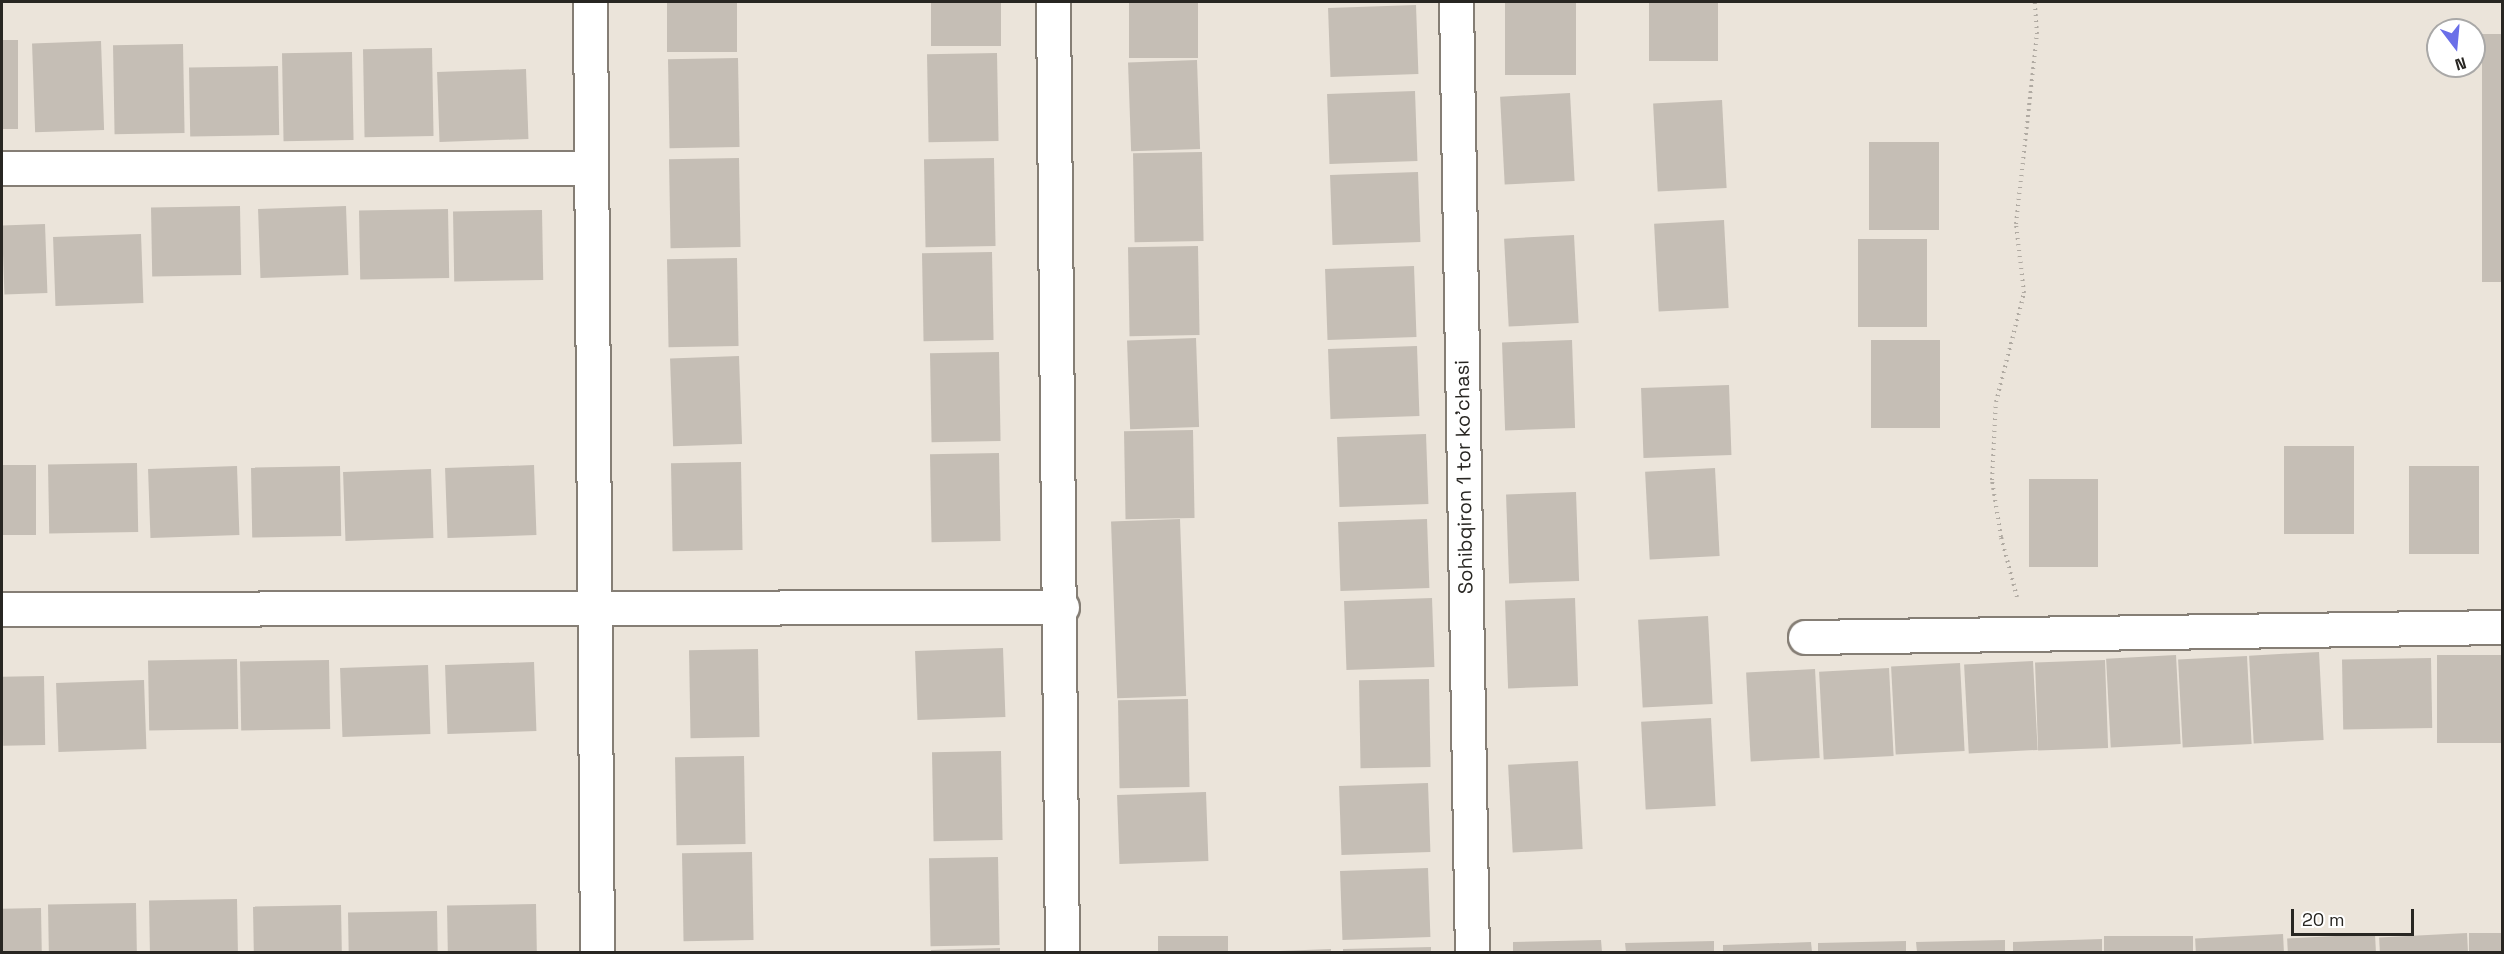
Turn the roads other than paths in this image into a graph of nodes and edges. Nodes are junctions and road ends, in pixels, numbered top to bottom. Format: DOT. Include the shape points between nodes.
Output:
graph roads {
  1 [pos="590,2"];
  2 [pos="1053,2"];
  3 [pos="1456,2"];
  4 [pos="2,168"];
  5 [pos="591,168"];
  6 [pos="597,606"];
  7 [pos="1062,607"];
  8 [pos="2,609"];
  9 [pos="2502,627"];
  10 [pos="1805,637"];
  11 [pos="597,952"];
  12 [pos="1062,952"];
  13 [pos="1472,952"];
  1 -- 5 [label="street"];
  2 -- 7 [label="street"];
  3 -- 13 [label="street, Sohibqiron 1 tor ko'chasi"];
  4 -- 5 [label="street"];
  5 -- 6 [label="street"];
  6 -- 7 [label="street"];
  6 -- 8 [label="street"];
  6 -- 11 [label="street"];
  7 -- 12 [label="street"];
  9 -- 10 [label="street"];
}
